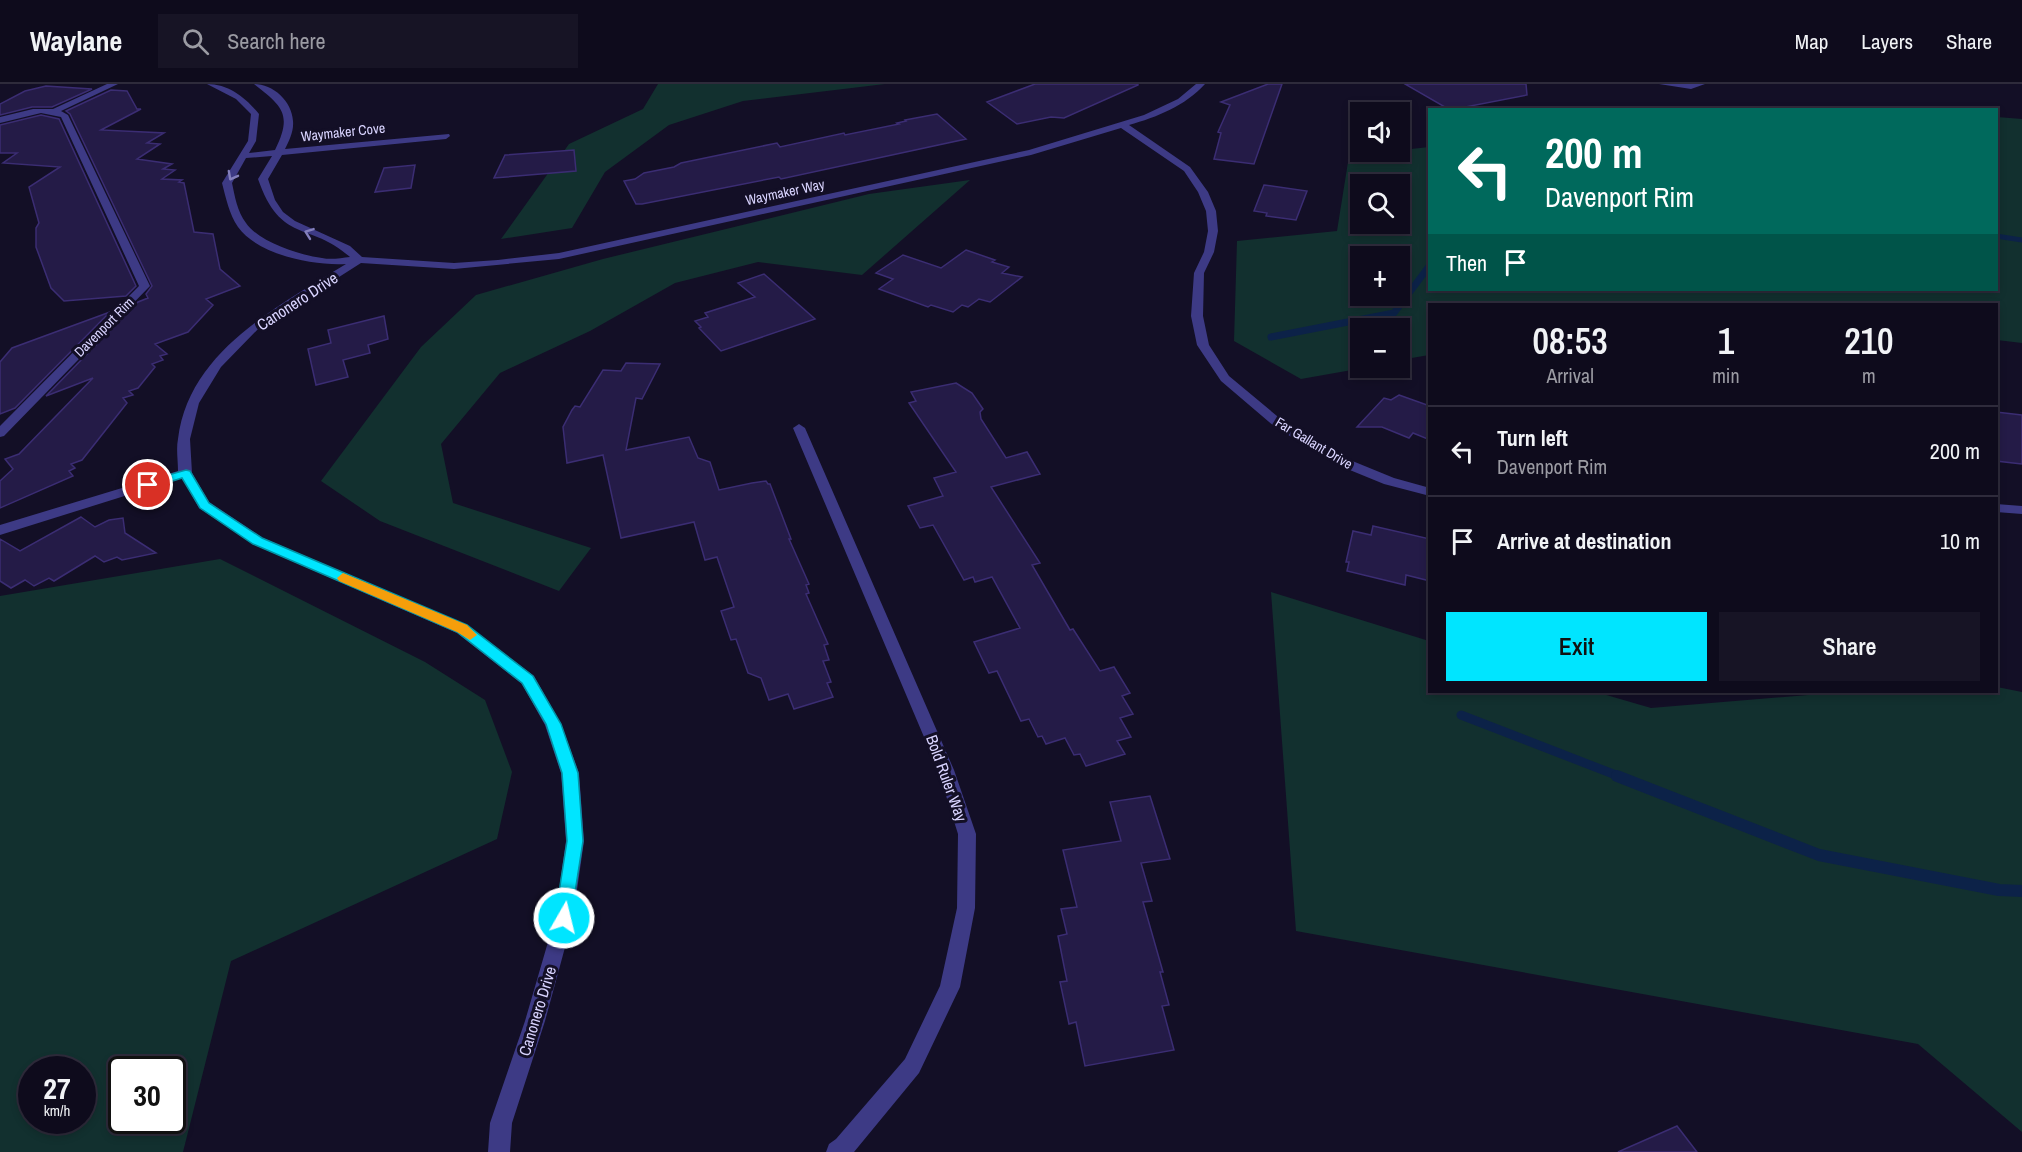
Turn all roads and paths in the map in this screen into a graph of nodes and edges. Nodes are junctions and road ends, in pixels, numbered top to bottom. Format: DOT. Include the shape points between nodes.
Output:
graph roads {
  1 [pos="114,84"];
  2 [pos="211,84"];
  3 [pos="258,84"];
  4 [pos="1201,84"];
  5 [pos="1663,84"];
  6 [pos="1701,84"];
  7 [pos="56,110"];
  8 [pos="0,120"];
  9 [pos="1123,125"];
  10 [pos="446,136"];
  11 [pos="278,152"];
  12 [pos="244,156"];
  13 [pos="359,260"];
  14 [pos="799,428"];
  15 [pos="0,433"];
  16 [pos="186,473"];
  17 [pos="1428,491"];
  18 [pos="1998,508"];
  19 [pos="2022,510"];
  20 [pos="0,530"];
  21 [pos="499,1152"];
  22 [pos="837,1152"];
  1 -- 7 [label="street"];
  2 -- 12 [label="street, Waymaker Way" via="238,97 255,114 252,141"];
  3 -- 11 [label="street" via="269,88 285,107 289,124"];
  4 -- 9 [label="street, Waymaker Way" via="1180,101"];
  5 -- 6 [label="street"];
  7 -- 8 [label="street"];
  7 -- 15 [label="street, Davenport Rim" via="64,115 145,286"];
  9 -- 13 [label="street, Waymaker Way" via="1031,152 560,256 454,266"];
  9 -- 17 [label="street, Far Gallant Drive" via="1187,169 1207,201 1213,231 1199,273 1197,316 1203,345 1225,378 1279,424 1345,463"];
  10 -- 11 [label="street, Waymaker Cove"];
  11 -- 12 [label="street, Waymaker Cove"];
  13 -- 11 [label="street, one-way" via="348,247 296,228 276,211 264,179"];
  12 -- 13 [label="street, Waymaker Way, one-way" via="227,183 233,209 243,227 266,244 297,256 324,262"];
  13 -- 16 [label="street, Canonero Drive" via="255,326 216,365 193,403 184,439"];
  14 -- 22 [label="street, Bold Ruler Way" via="946,770 967,834 966,908 950,987 912,1066"];
  16 -- 20 [label="street"];
  16 -- 21 [label="street, Canonero Drive" via="204,505 258,541 462,629 528,680 553,724 570,773 575,841 564,918 501,1123"];
  18 -- 19 [label="street"];
}
